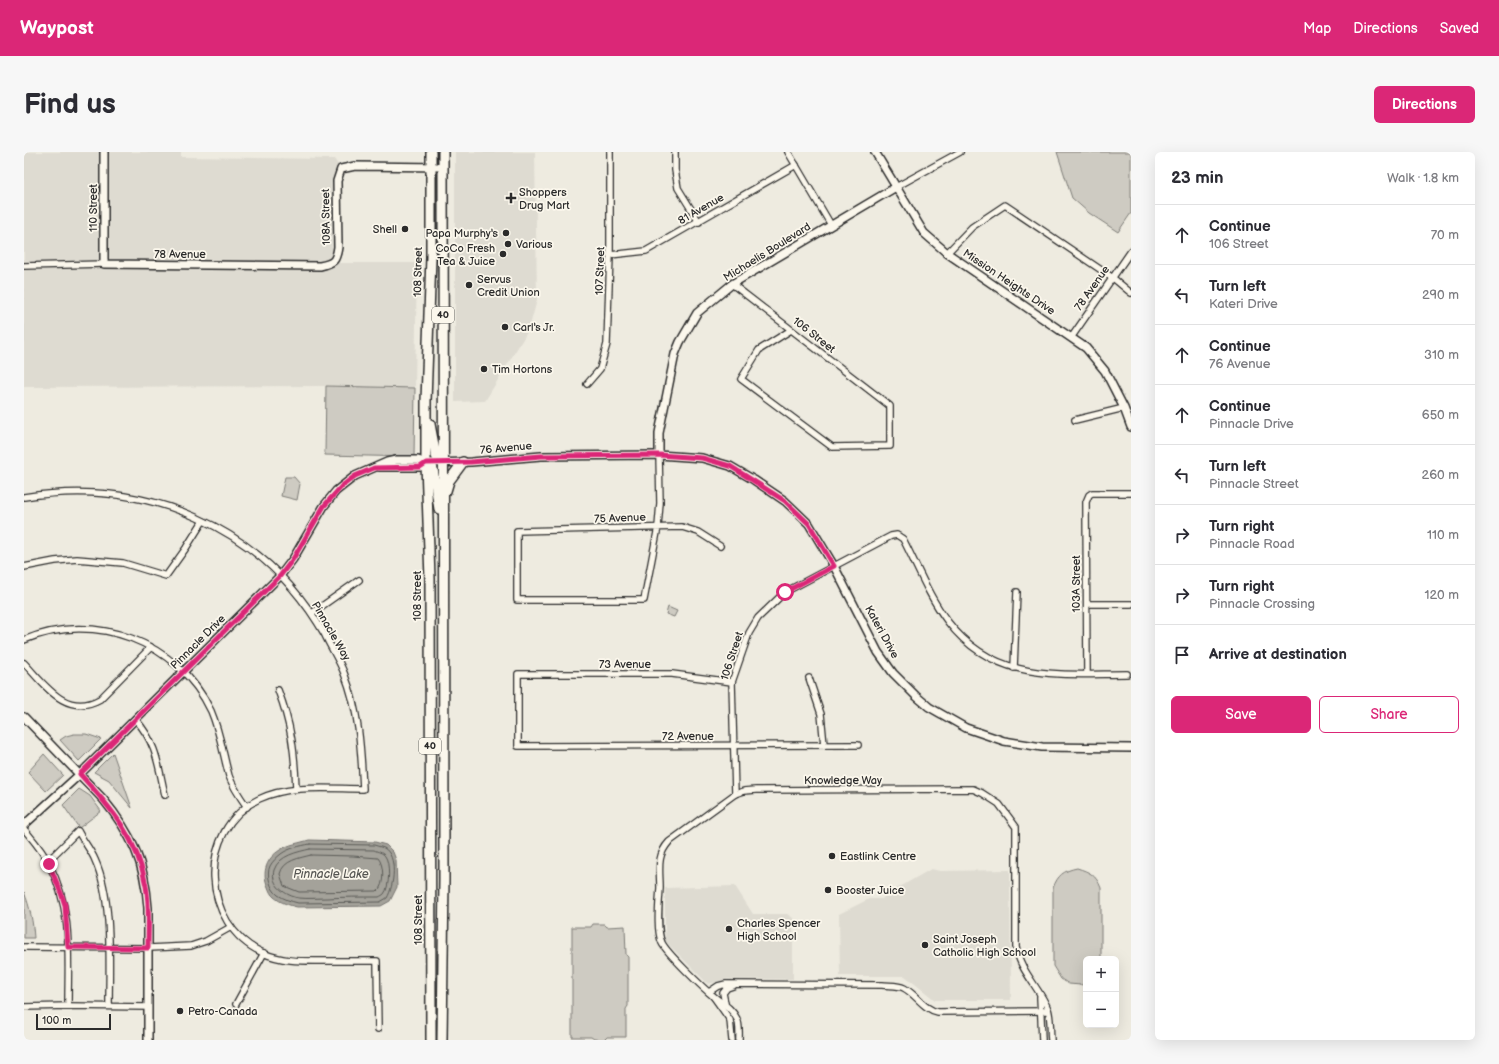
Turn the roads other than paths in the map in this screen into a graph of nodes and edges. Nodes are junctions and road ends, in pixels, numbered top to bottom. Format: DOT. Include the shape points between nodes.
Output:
graph roads {
  1 [pos="104,152"];
  2 [pos="431,152"];
  3 [pos="443,152"];
  4 [pos="610,152"];
  5 [pos="675,152"];
  6 [pos="788,152"];
  7 [pos="875,152"];
  8 [pos="959,152"];
  9 [pos="796,165"];
  10 [pos="431,167"];
  11 [pos="443,167"];
  12 [pos="896,188"];
  13 [pos="698,222"];
  14 [pos="831,225"];
  15 [pos="1131,251"];
  16 [pos="947,253"];
  17 [pos="610,255"];
  18 [pos="334,260"];
  19 [pos="104,264"];
  20 [pos="24,266"];
  21 [pos="1113,278"];
  22 [pos="732,284"];
  23 [pos="1131,293"];
  24 [pos="791,330"];
  25 [pos="1071,338"];
  26 [pos="587,384"];
  27 [pos="427,385"];
  28 [pos="1124,408"];
  29 [pos="1075,420"];
  30 [pos="1131,427"];
  31 [pos="659,455"];
  32 [pos="462,462"];
  33 [pos="426,463"];
  34 [pos="443,463"];
  35 [pos="1131,493"];
  36 [pos="24,497"];
  37 [pos="443,513"];
  38 [pos="203,521"];
  39 [pos="658,527"];
  40 [pos="720,546"];
  41 [pos="834,566"];
  42 [pos="24,567"];
  43 [pos="280,576"];
  44 [pos="359,580"];
  45 [pos="1017,592"];
  46 [pos="1086,604"];
  47 [pos="1131,604"];
  48 [pos="312,613"];
  49 [pos="24,640"];
  50 [pos="152,647"];
  51 [pos="24,662"];
  52 [pos="1014,668"];
  53 [pos="184,671"];
  54 [pos="1087,674"];
  55 [pos="1127,674"];
  56 [pos="809,678"];
  57 [pos="732,682"];
  58 [pos="278,690"];
  59 [pos="24,718"];
  60 [pos="136,720"];
  61 [pos="824,745"];
  62 [pos="858,745"];
  63 [pos="518,746"];
  64 [pos="735,746"];
  65 [pos="1131,748"];
  66 [pos="80,774"];
  67 [pos="296,789"];
  68 [pos="736,794"];
  69 [pos="165,795"];
  70 [pos="247,807"];
  71 [pos="24,825"];
  72 [pos="24,829"];
  73 [pos="48,861"];
  74 [pos="231,927"];
  75 [pos="24,947"];
  76 [pos="68,947"];
  77 [pos="109,948"];
  78 [pos="148,948"];
  79 [pos="264,953"];
  80 [pos="737,984"];
  81 [pos="711,994"];
  82 [pos="1040,994"];
  83 [pos="236,1004"];
  84 [pos="725,1004"];
  85 [pos="68,1006"];
  86 [pos="109,1006"];
  87 [pos="24,1007"];
  88 [pos="148,1007"];
  89 [pos="1048,1010"];
  90 [pos="1042,1011"];
  91 [pos="378,1029"];
  92 [pos="442,1029"];
  93 [pos="148,1040"];
  94 [pos="429,1040"];
  95 [pos="442,1040"];
  96 [pos="445,1040"];
  97 [pos="732,1040"];
  98 [pos="739,1040"];
  99 [pos="1042,1040"];
  100 [pos="1051,1040"];
  1 -- 19 [label="street, 110 Street"];
  2 -- 10 [label="main road, 108 Street / 40"];
  3 -- 11 [label="main road, 40"];
  4 -- 17 [label="street, 107 Street"];
  5 -- 13 [label="street" via="678,188"];
  6 -- 9 [label="street"];
  7 -- 12 [label="street, Mission Heights Drive"];
  8 -- 12 [label="street, Michaelis Boulevard"];
  9 -- 13 [label="street, 81 Avenue"];
  9 -- 14 [label="street"];
  10 -- 11 [label="street"];
  10 -- 18 [label="street, 108A Street" via="355,166 341,169 337,181 338,247"];
  10 -- 27 [label="main road, 108 Street / 40"];
  11 -- 34 [label="main road, 40"];
  12 -- 14 [label="street, Michaelis Boulevard"];
  12 -- 16 [label="street, Mission Heights Drive" via="924,233"];
  13 -- 17 [label="street, 81 Avenue" via="646,252"];
  14 -- 22 [label="street, Michaelis Boulevard"];
  15 -- 21 [label="street, 78 Avenue"];
  16 -- 21 [label="street" via="972,227 1006,205"];
  16 -- 25 [label="street, Mission Heights Drive"];
  17 -- 26 [label="street, 107 Street" via="607,344 600,369"];
  18 -- 19 [label="street, 78 Avenue" via="330,264 320,266"];
  19 -- 20 [label="street, 78 Avenue"];
  21 -- 23 [label="street"];
  21 -- 25 [label="street, 78 Avenue"];
  22 -- 24 [label="street, 106 Street"];
  22 -- 31 [label="street, Michaelis Boulevard" via="697,313 680,342 675,354 659,433"];
  24 -- 24 [label="street, 106 Street" via="759,350 741,379 832,446 890,446 890,406"];
  25 -- 28 [label="street, Mission Heights Drive" via="1086,348 1105,371"];
  27 -- 33 [label="main road, 108 Street / 40"];
  27 -- 34 [label="main road" via="436,456"];
  28 -- 29 [label="street"];
  28 -- 30 [label="street, Mission Heights Drive"];
  31 -- 32 [label="street, 76 Avenue" via="541,456"];
  31 -- 39 [label="street"];
  31 -- 41 [label="street, Kateri Drive" via="702,458 730,466 754,480 785,501 809,524"];
  32 -- 34 [label="street, 76 Avenue"];
  32 -- 37 [label="main road" via="446,489"];
  33 -- 34 [label="street, 76 Avenue"];
  33 -- 37 [label="main road" via="433,469 438,508"];
  33 -- 43 [label="street, Pinnacle Drive" via="420,467 374,468 355,476 342,486 318,514"];
  33 -- 94 [label="main road, 108 Street / 40" via="430,579"];
  34 -- 37 [label="main road, 40"];
  35 -- 46 [label="street, 103A Street" via="1096,493 1089,495 1086,502"];
  36 -- 38 [label="street, Pinnacle Way" via="62,492 116,494 163,505"];
  37 -- 92 [label="main road, 40"];
  38 -- 42 [label="street" via="166,576 123,563 77,559"];
  38 -- 43 [label="street, Pinnacle Way" via="258,555"];
  39 -- 39 [label="street, 75 Avenue" via="517,532 517,600 644,600"];
  39 -- 40 [label="street, 75 Avenue" via="698,532"];
  41 -- 52 [label="street, 106 Street" via="897,535 903,539 948,622 979,651"];
  41 -- 57 [label="street, 106 Street" via="785,592 758,618 749,633"];
  41 -- 65 [label="street, Kateri Drive" via="878,652 893,673 929,707 966,728 1004,741 1042,747"];
  43 -- 48 [label="street, Pinnacle Way"];
  43 -- 53 [label="street, Pinnacle Drive"];
  44 -- 48 [label="street"];
  45 -- 52 [label="street"];
  46 -- 47 [label="street"];
  46 -- 54 [label="street, 103A Street"];
  48 -- 67 [label="street, Pinnacle Way" via="344,673 354,705 361,744 363,789"];
  49 -- 50 [label="street" via="51,631 88,629 120,634"];
  50 -- 51 [label="street" via="93,703 68,702 54,695"];
  50 -- 53 [label="street"];
  52 -- 54 [label="street" via="1044,674"];
  53 -- 60 [label="street, Pinnacle Drive"];
  53 -- 70 [label="street" via="211,711 229,777 238,796"];
  54 -- 55 [label="street"];
  56 -- 61 [label="street" via="821,714"];
  57 -- 63 [label="street, 73 Avenue" via="672,674 518,674"];
  57 -- 64 [label="street, 106 Street"];
  58 -- 67 [label="street" via="292,734"];
  59 -- 66 [label="street"];
  60 -- 66 [label="street, Pinnacle Drive"];
  60 -- 69 [label="street" via="153,745"];
  61 -- 62 [label="street, 72 Avenue"];
  61 -- 64 [label="street, 72 Avenue"];
  63 -- 64 [label="street, 72 Avenue"];
  64 -- 68 [label="street, 106 Street"];
  66 -- 71 [label="street, Pinnacle Drive"];
  66 -- 78 [label="street" via="113,811 134,844 147,887"];
  67 -- 70 [label="street" via="274,793"];
  68 -- 81 [label="street, Knowledge Way" via="669,842 662,849 660,859 659,928 663,944"];
  68 -- 82 [label="street, Knowledge Way" via="756,790 973,789 999,804 1016,827 1017,958"];
  70 -- 74 [label="street" via="226,831 215,860 216,897"];
  72 -- 73 [label="street"];
  73 -- 76 [label="street" via="65,905"];
  73 -- 77 [label="street" via="78,831 95,860 105,891"];
  74 -- 78 [label="street" via="191,946"];
  74 -- 79 [label="street" via="241,938"];
  75 -- 76 [label="street"];
  76 -- 77 [label="street"];
  76 -- 85 [label="street"];
  77 -- 78 [label="street"];
  77 -- 86 [label="street"];
  78 -- 88 [label="street"];
  79 -- 83 [label="street"];
  79 -- 91 [label="street" via="288,961 377,962"];
  80 -- 81 [label="street" via="718,986"];
  80 -- 84 [label="street" via="727,988 723,993"];
  80 -- 90 [label="street" via="897,986 907,990 924,1006 938,1012"];
  81 -- 84 [label="street, Knowledge Way"];
  81 -- 97 [label="street, Knowledge Way" via="730,1020"];
  82 -- 89 [label="street, Knowledge Way"];
  82 -- 90 [label="street, Knowledge Way"];
  84 -- 98 [label="street, Knowledge Way" via="737,1019"];
  85 -- 86 [label="street"];
  85 -- 87 [label="street"];
  86 -- 88 [label="street"];
  88 -- 93 [label="street"];
  89 -- 90 [label="street"];
  89 -- 100 [label="street, Knowledge Way"];
  90 -- 99 [label="street, Knowledge Way"];
  92 -- 95 [label="main road, 40"];
  92 -- 96 [label="main road"];
}
